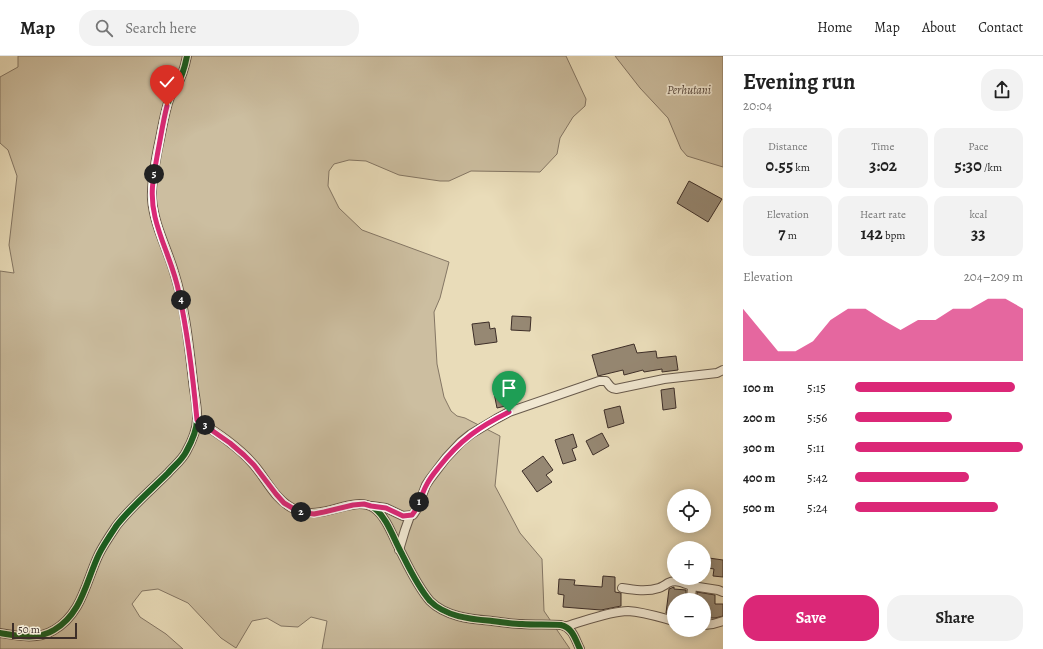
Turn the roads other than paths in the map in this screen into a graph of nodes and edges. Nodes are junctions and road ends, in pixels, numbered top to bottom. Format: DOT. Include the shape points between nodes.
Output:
graph roads {
  1 [pos="187,56"];
  2 [pos="723,370"];
  3 [pos="197,420"];
  4 [pos="371,506"];
  5 [pos="410,516"];
  6 [pos="399,550"];
  7 [pos="692,586"];
  8 [pos="622,588"];
  9 [pos="723,592"];
  10 [pos="692,593"];
  11 [pos="667,619"];
  12 [pos="723,621"];
  13 [pos="711,624"];
  14 [pos="567,626"];
  15 [pos="0,633"];
  16 [pos="580,649"];
  1 -- 3 [label="street" via="164,118 152,185 152,200 179,292"];
  2 -- 5 [label="street" via="718,373 664,379 616,389 606,381 599,381 509,412 461,442 426,485 417,509"];
  3 -- 4 [label="street" via="244,455 284,503 294,509 314,514 353,505"];
  3 -- 15 [label="street" via="186,453 130,510 108,538 82,598 69,618 54,631 35,636"];
  4 -- 5 [label="street"];
  4 -- 6 [label="street" via="384,518"];
  5 -- 6 [label="street"];
  6 -- 14 [label="street" via="424,594 444,610 457,616 522,624"];
  7 -- 8 [label="street" via="674,581 647,590"];
  7 -- 9 [label="street"];
  7 -- 10 [label="street"];
  11 -- 14 [label="street" via="627,611"];
  12 -- 13 [label="street"];
  14 -- 16 [label="street"];
}
